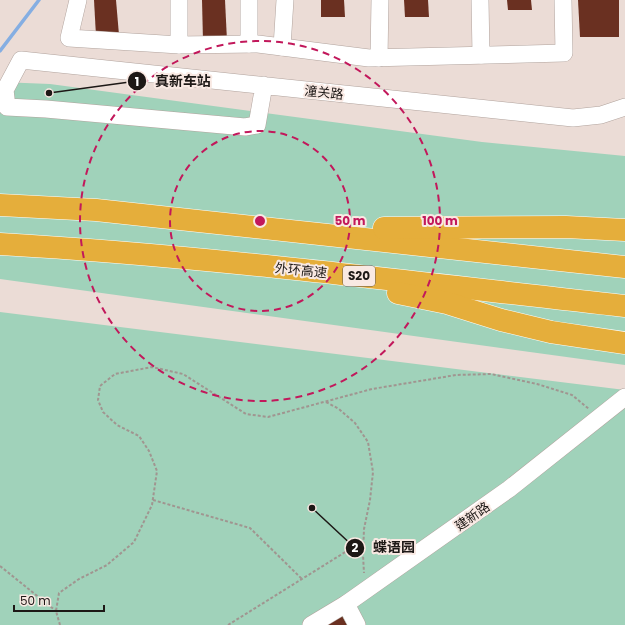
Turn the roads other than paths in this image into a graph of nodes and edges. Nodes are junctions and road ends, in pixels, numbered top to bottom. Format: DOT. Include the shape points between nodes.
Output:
graph roads {
  1 [pos="78,0"];
  2 [pos="179,0"];
  3 [pos="249,0"];
  4 [pos="285,0"];
  5 [pos="380,0"];
  6 [pos="480,0"];
  7 [pos="563,0"];
  8 [pos="179,44"];
  9 [pos="249,44"];
  10 [pos="282,48"];
  11 [pos="481,55"];
  12 [pos="379,58"];
  13 [pos="264,85"];
  14 [pos="625,107"];
  15 [pos="0,205"];
  16 [pos="268,228"];
  17 [pos="625,230"];
  18 [pos="0,244"];
  19 [pos="258,265"];
  20 [pos="625,267"];
  21 [pos="625,306"];
  22 [pos="625,343"];
  23 [pos="625,398"];
  24 [pos="346,604"];
  25 [pos="311,625"];
  26 [pos="357,625"];
  1 -- 8 [label="street" via="69,38"];
  2 -- 8 [label="street"];
  3 -- 9 [label="street"];
  4 -- 10 [label="street"];
  5 -- 12 [label="street"];
  6 -- 11 [label="street"];
  7 -- 11 [label="street" via="564,53"];
  8 -- 9 [label="street"];
  9 -- 10 [label="street"];
  10 -- 12 [label="street"];
  11 -- 12 [label="street"];
  13 -- 13 [label="street, 潼关路" via="21,60 5,90 7,107 245,127 257,125"];
  13 -- 14 [label="street, 潼关路" via="573,118 601,115"];
  15 -- 16 [label="highway" via="96,210"];
  16 -- 17 [label="highway"];
  16 -- 20 [label="highway"];
  18 -- 19 [label="highway, 外环高速 / S20"];
  19 -- 21 [label="highway, 外环高速 / S20"];
  19 -- 22 [label="highway" via="447,303 500,320 551,332"];
  23 -- 24 [label="street, 建新路" via="509,489"];
  24 -- 25 [label="street, 建新路"];
  24 -- 26 [label="street"];
}
